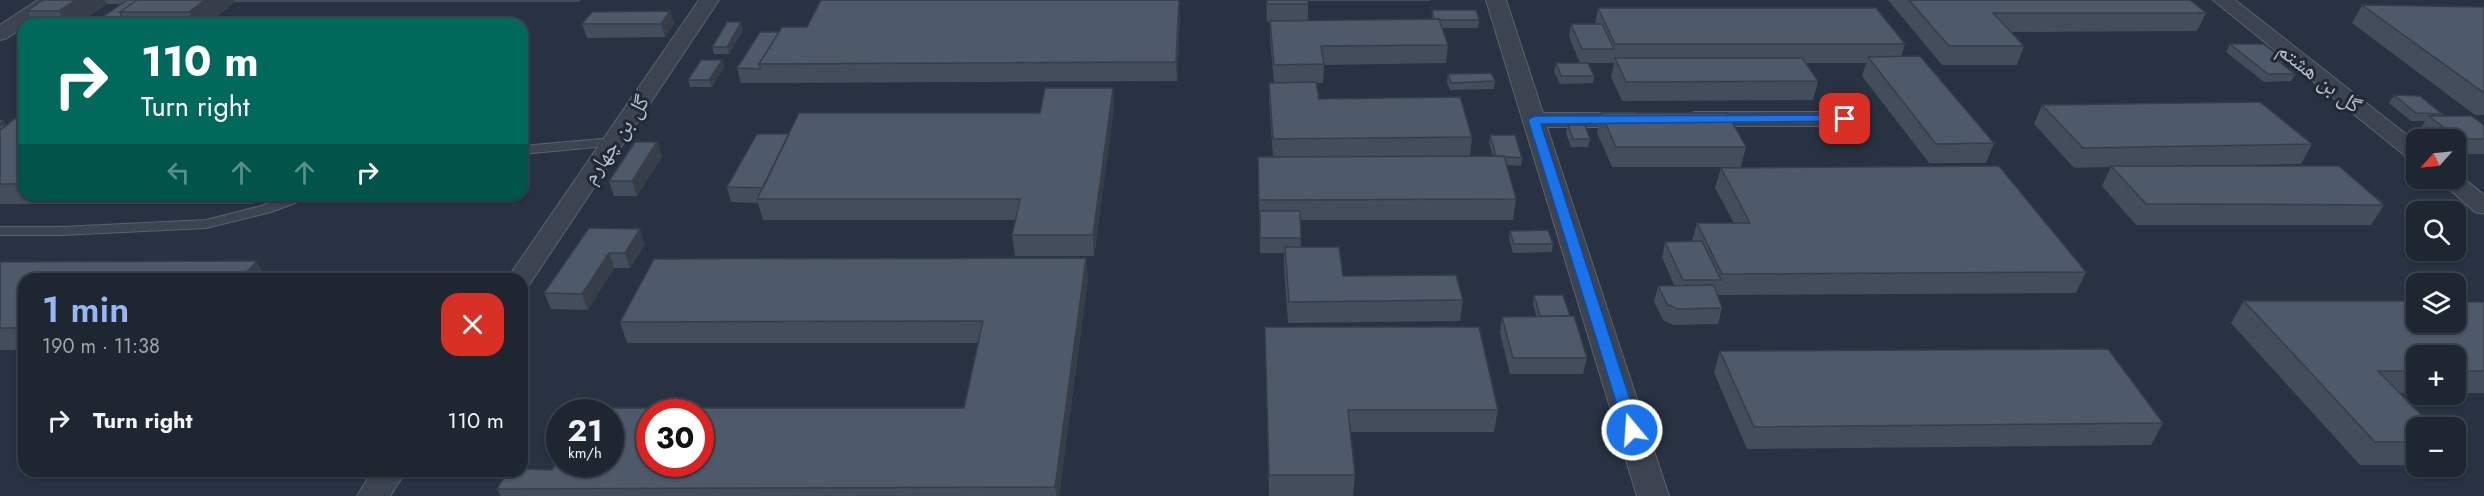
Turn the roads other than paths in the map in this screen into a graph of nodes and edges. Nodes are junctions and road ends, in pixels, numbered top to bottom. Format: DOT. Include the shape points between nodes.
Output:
graph roads {
  1 [pos="51,0"];
  2 [pos="709,0"];
  3 [pos="1496,0"];
  4 [pos="2223,0"];
  5 [pos="24,18"];
  6 [pos="18,22"];
  7 [pos="0,34"];
  8 [pos="1845,119"];
  9 [pos="1534,120"];
  10 [pos="1654,120"];
  11 [pos="1677,120"];
  12 [pos="613,142"];
  13 [pos="2406,145"];
  14 [pos="528,149"];
  15 [pos="2462,189"];
  16 [pos="287,201"];
  17 [pos="2484,207"];
  18 [pos="0,231"];
  19 [pos="524,273"];
  20 [pos="386,477"];
  21 [pos="373,496"];
  22 [pos="1653,496"];
  1 -- 5 [label="street"];
  2 -- 12 [label="street, گل بن چهارم"];
  3 -- 9 [label="street"];
  4 -- 13 [label="street, گل بن هشتم"];
  6 -- 7 [label="street"];
  8 -- 11 [label="street"];
  9 -- 10 [label="street"];
  9 -- 22 [label="street"];
  12 -- 14 [label="lane"];
  12 -- 19 [label="street, گل بن چهارم"];
  15 -- 17 [label="street"];
  16 -- 18 [label="lane" via="206,224"];
  20 -- 21 [label="street"];
}
